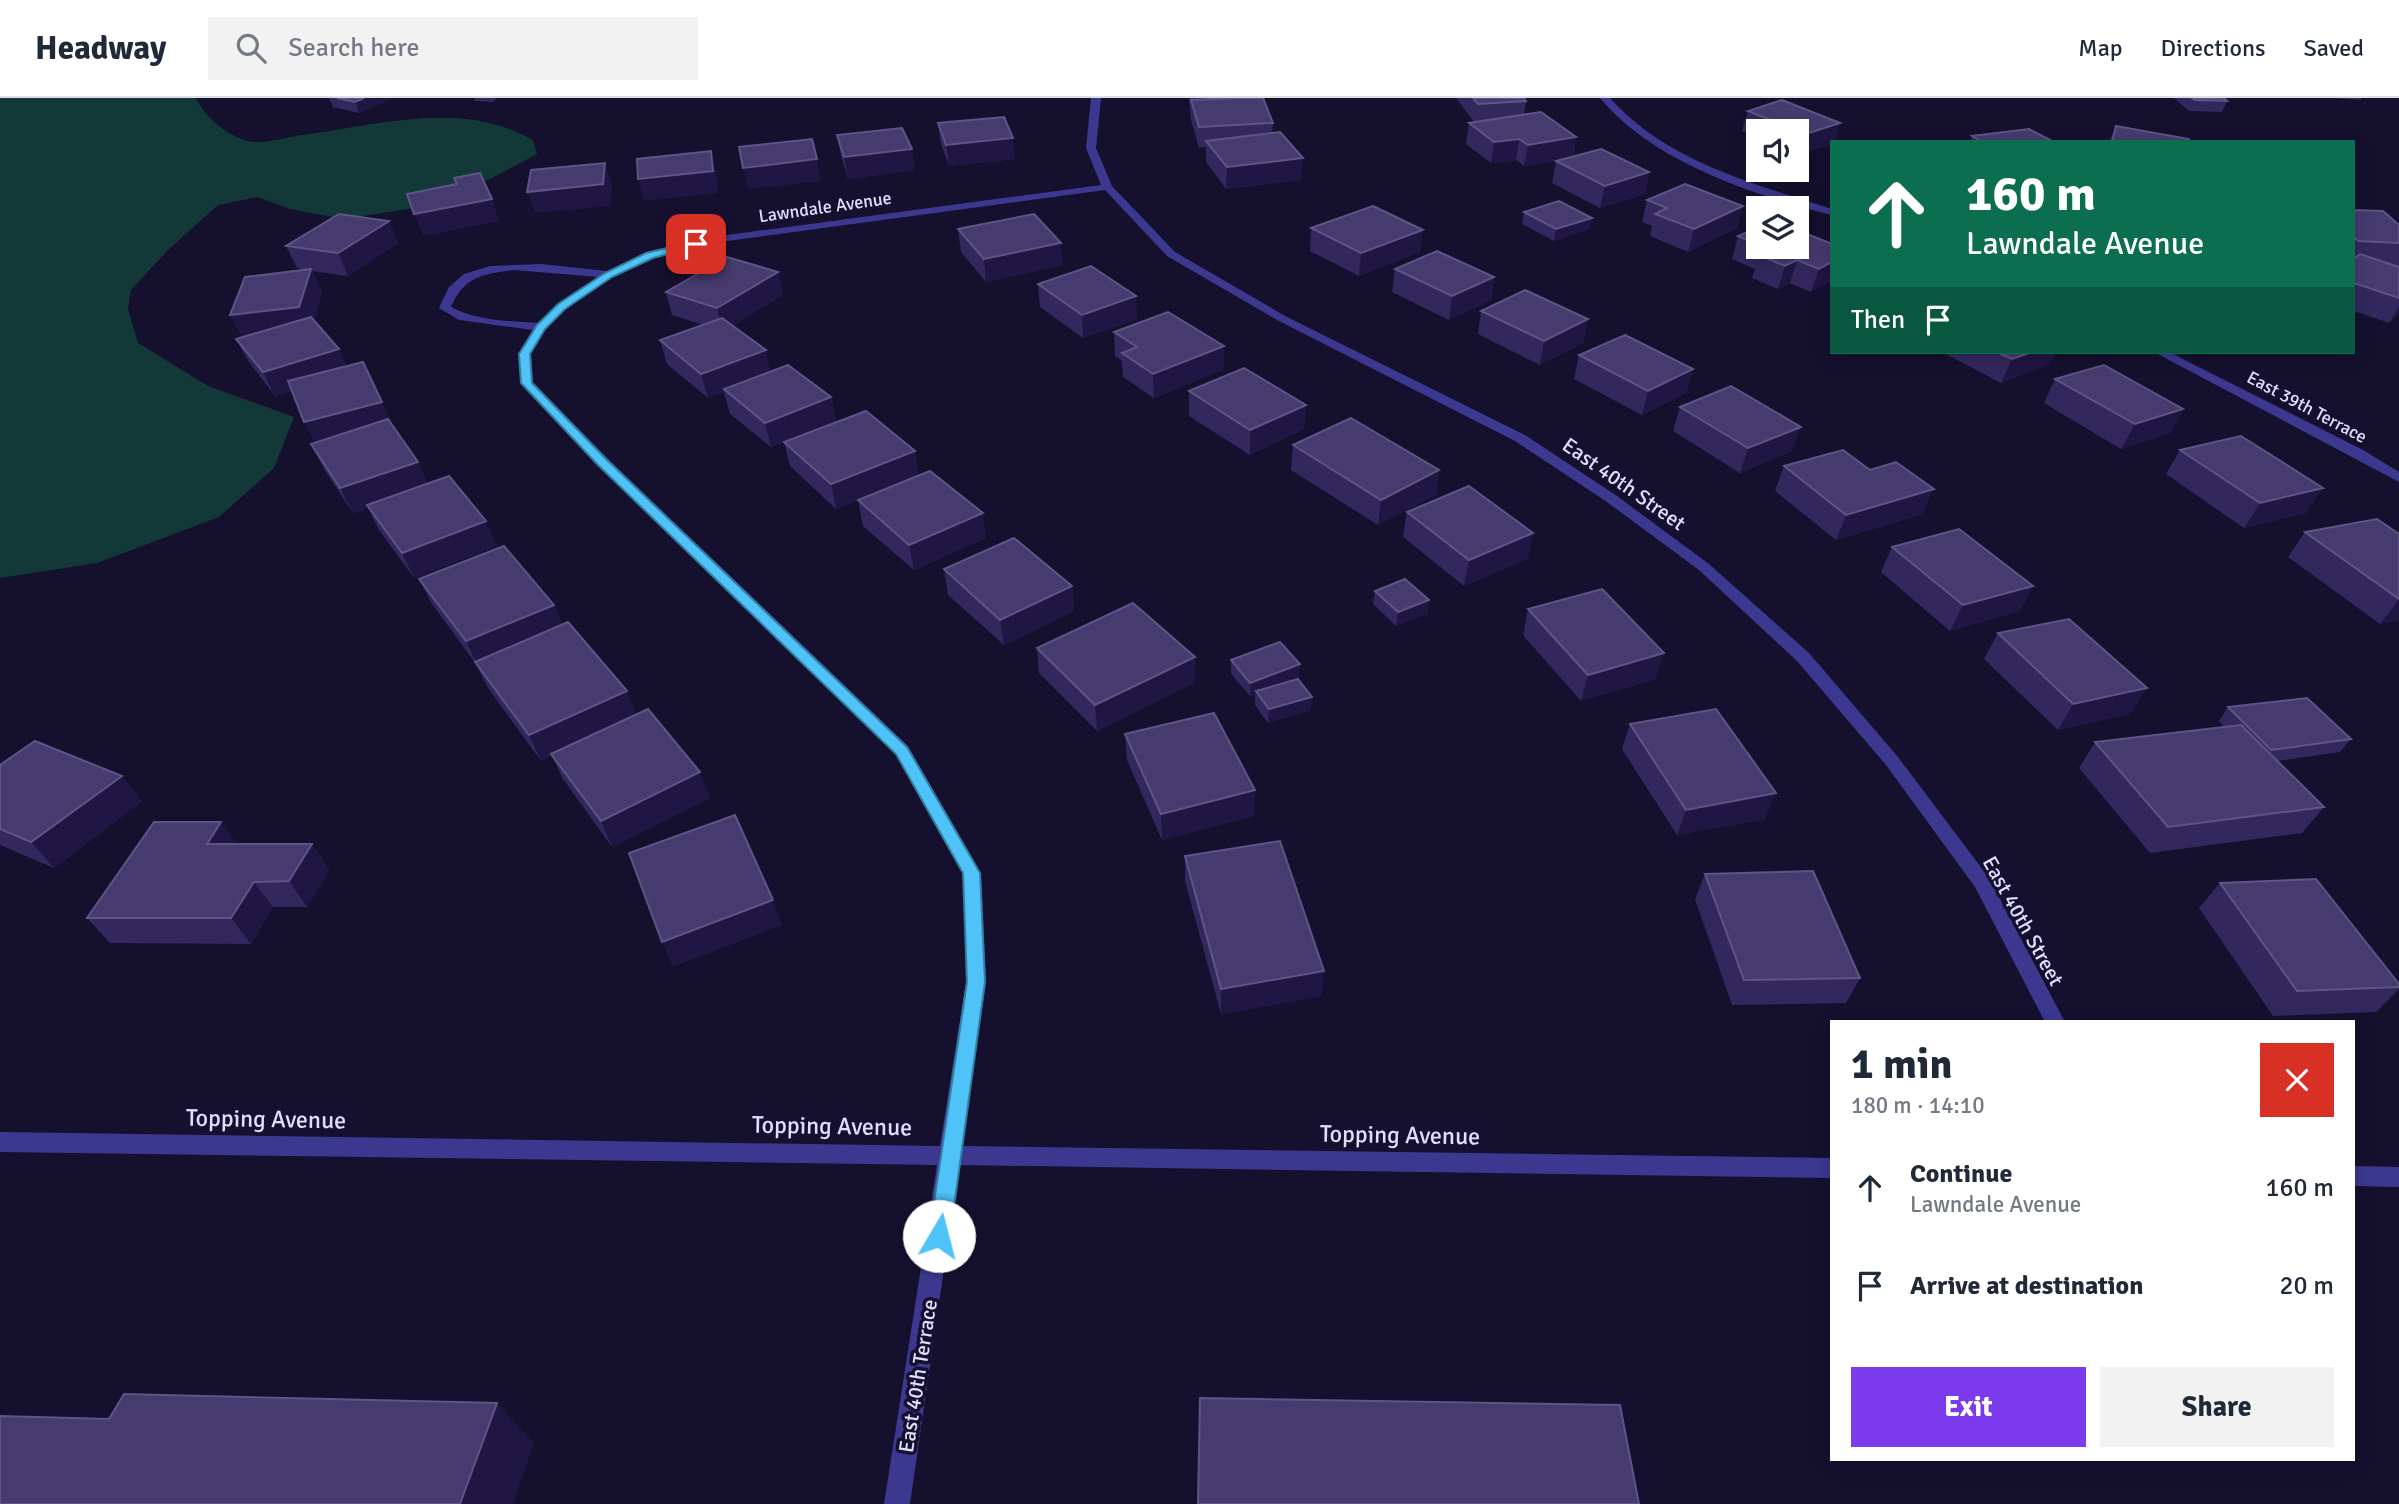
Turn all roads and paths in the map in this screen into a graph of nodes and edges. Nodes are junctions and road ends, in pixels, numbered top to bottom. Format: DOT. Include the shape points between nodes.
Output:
graph roads {
  1 [pos="1096,98"];
  2 [pos="1605,98"];
  3 [pos="1107,187"];
  4 [pos="1830,211"];
  5 [pos="608,275"];
  6 [pos="562,307"];
  7 [pos="541,327"];
  8 [pos="2164,354"];
  9 [pos="2399,478"];
  10 [pos="2054,1020"];
  11 [pos="0,1142"];
  12 [pos="952,1154"];
  13 [pos="1830,1168"];
  14 [pos="2355,1176"];
  15 [pos="2399,1177"];
  16 [pos="897,1504"];
  1 -- 3 [label="street, East 40th Street" via="1091,148"];
  2 -- 4 [label="street" via="1639,131 1678,155"];
  3 -- 5 [label="street, Lawndale Avenue" via="720,239 650,255"];
  3 -- 10 [label="street, East 40th Street" via="1171,254 1283,319 1520,438 1704,567 1803,657 1892,761 1982,883"];
  5 -- 6 [label="street, Lawndale Avenue"];
  5 -- 7 [label="street" via="507,266 478,273 447,295 445,308 459,316"];
  6 -- 7 [label="street, East 40th Terrace"];
  7 -- 12 [label="street, East 40th Terrace" via="524,354 527,383 902,750 972,873 976,982"];
  8 -- 9 [label="street, East 39th Terrace" via="2346,446"];
  11 -- 12 [label="street, Topping Avenue"];
  12 -- 13 [label="street, Topping Avenue"];
  12 -- 16 [label="street, East 40th Terrace"];
  14 -- 15 [label="street"];
}
